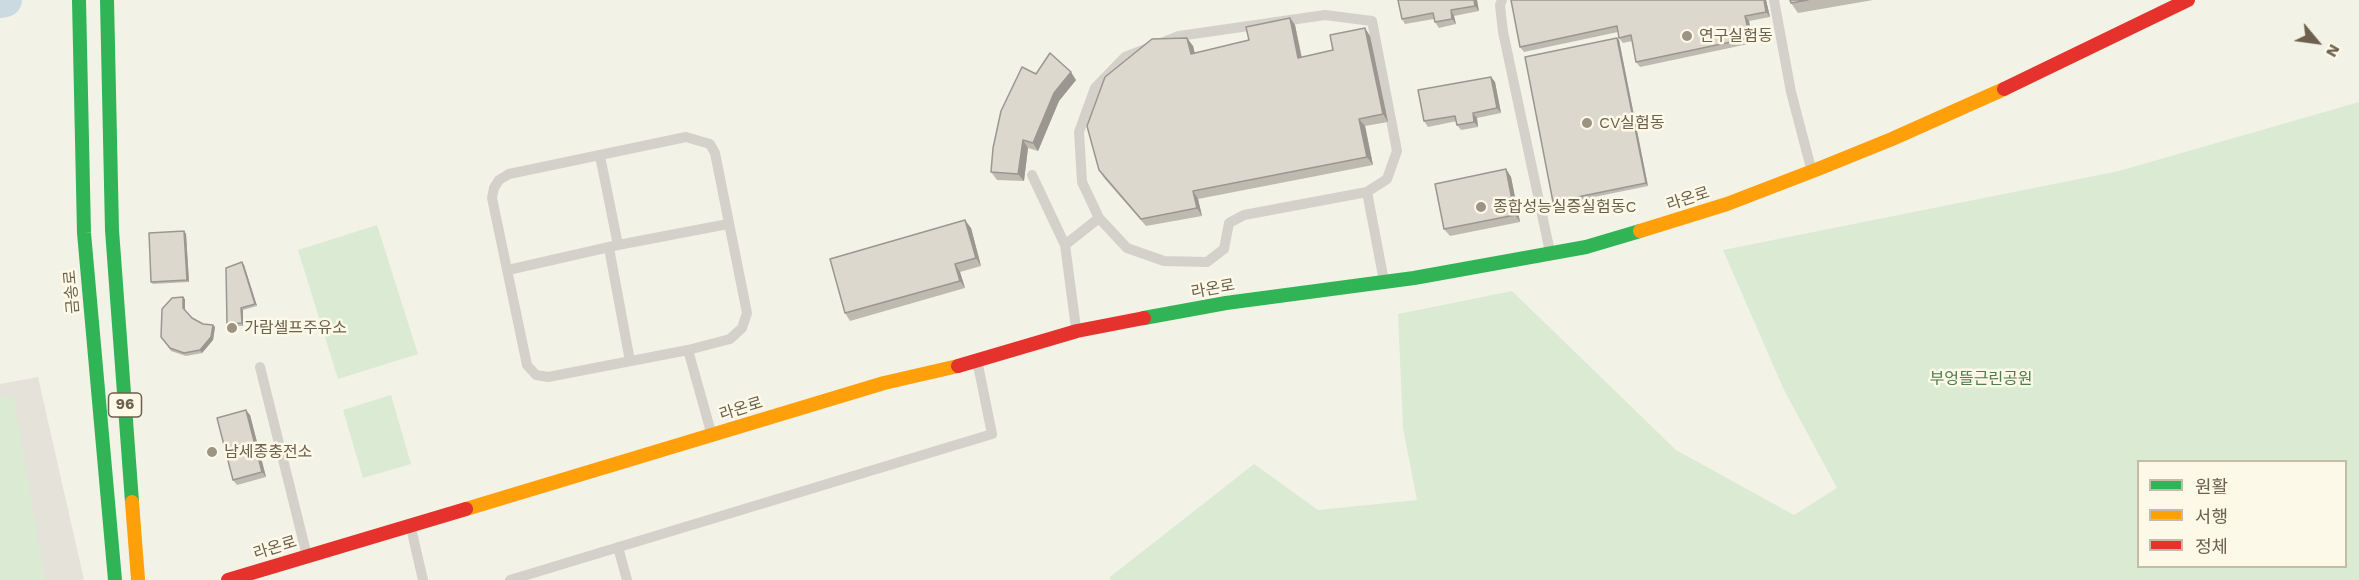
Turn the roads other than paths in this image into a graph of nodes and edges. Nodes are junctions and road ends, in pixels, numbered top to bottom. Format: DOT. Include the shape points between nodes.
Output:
graph roads {
  1 [pos="79,0"];
  2 [pos="107,0"];
  3 [pos="1502,0"];
  4 [pos="1774,0"];
  5 [pos="2188,0"];
  6 [pos="600,156"];
  7 [pos="1811,172"];
  8 [pos="1032,175"];
  9 [pos="1367,192"];
  10 [pos="1099,218"];
  11 [pos="728,224"];
  12 [pos="1065,245"];
  13 [pos="613,246"];
  14 [pos="1550,254"];
  15 [pos="508,270"];
  16 [pos="1384,281"];
  17 [pos="1077,331"];
  18 [pos="688,350"];
  19 [pos="630,361"];
  20 [pos="977,362"];
  21 [pos="260,367"];
  22 [pos="711,436"];
  23 [pos="410,525"];
  24 [pos="618,548"];
  25 [pos="308,556"];
  26 [pos="116,580"];
  27 [pos="138,580"];
  28 [pos="228,580"];
  29 [pos="423,580"];
  30 [pos="510,580"];
  31 [pos="627,580"];
  1 -- 26 [label="main road, 금송로" via="84,233"];
  2 -- 27 [label="main road, 96" via="112,230"];
  3 -- 14 [label="lane" via="1503,32"];
  4 -- 7 [label="lane"];
  5 -- 7 [label="main road, 라온로" via="2057,65"];
  6 -- 11 [label="lane" via="686,137 710,144"];
  6 -- 13 [label="lane"];
  6 -- 15 [label="lane" via="509,174 499,180 492,198"];
  7 -- 14 [label="main road, 라온로" via="1665,224"];
  8 -- 12 [label="lane"];
  9 -- 10 [label="lane" via="1244,215 1230,223 1224,249 1207,262 1164,261 1127,248"];
  9 -- 10 [label="lane" via="1387,179 1397,151 1372,21 1325,15 1179,36 1125,57 1095,88 1079,132 1082,182"];
  9 -- 16 [label="lane"];
  10 -- 12 [label="lane"];
  11 -- 13 [label="lane"];
  11 -- 18 [label="lane" via="747,313 742,328 730,339"];
  12 -- 17 [label="lane"];
  13 -- 15 [label="lane"];
  13 -- 19 [label="lane"];
  14 -- 16 [label="main road, 라온로"];
  15 -- 19 [label="lane" via="526,365 536,375 548,377"];
  16 -- 17 [label="main road, 라온로" via="1226,303"];
  17 -- 20 [label="main road, 라온로"];
  18 -- 19 [label="lane"];
  18 -- 22 [label="lane"];
  20 -- 22 [label="main road, 라온로" via="884,383"];
  20 -- 24 [label="lane" via="992,434"];
  21 -- 25 [label="lane"];
  22 -- 23 [label="main road, 라온로"];
  23 -- 25 [label="main road, 라온로"];
  23 -- 29 [label="lane"];
  24 -- 30 [label="lane"];
  24 -- 31 [label="lane"];
  25 -- 28 [label="main road, 라온로"];
}
